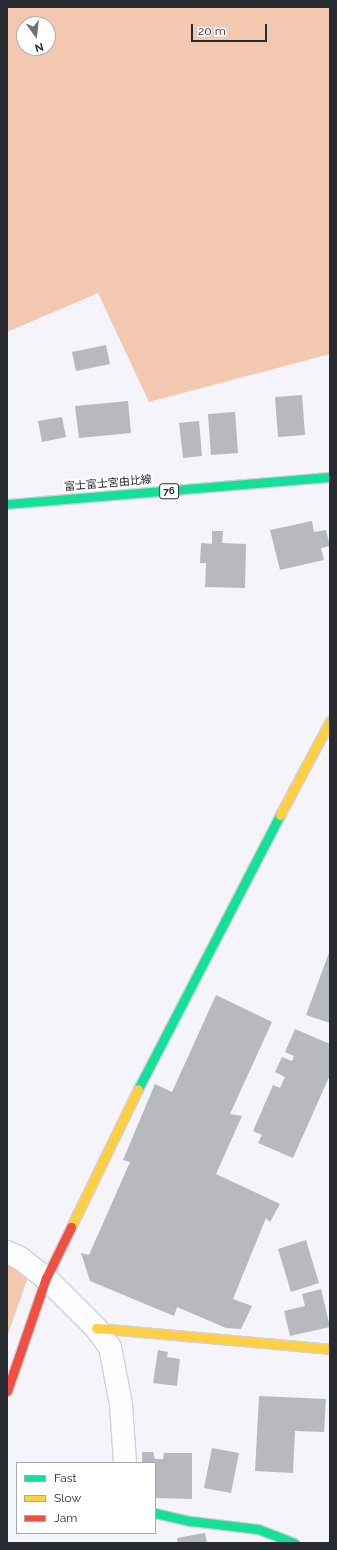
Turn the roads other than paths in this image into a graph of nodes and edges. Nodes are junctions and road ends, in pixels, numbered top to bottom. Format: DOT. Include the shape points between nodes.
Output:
graph roads {
  1 [pos="330,477"];
  2 [pos="7,504"];
  3 [pos="330,721"];
  4 [pos="7,1252"];
  5 [pos="46,1278"];
  6 [pos="96,1328"];
  7 [pos="330,1349"];
  8 [pos="7,1391"];
  9 [pos="125,1462"];
  10 [pos="156,1513"];
  11 [pos="294,1543"];
  1 -- 2 [label="street, 富士富士宮由比線 / 76"];
  3 -- 5 [label="street" via="158,1048"];
  4 -- 5 [label="street" via="20,1258"];
  5 -- 6 [label="street"];
  5 -- 8 [label="street"];
  6 -- 7 [label="street"];
  6 -- 9 [label="street" via="110,1347 121,1404"];
  10 -- 11 [label="street" via="258,1528"];
}
